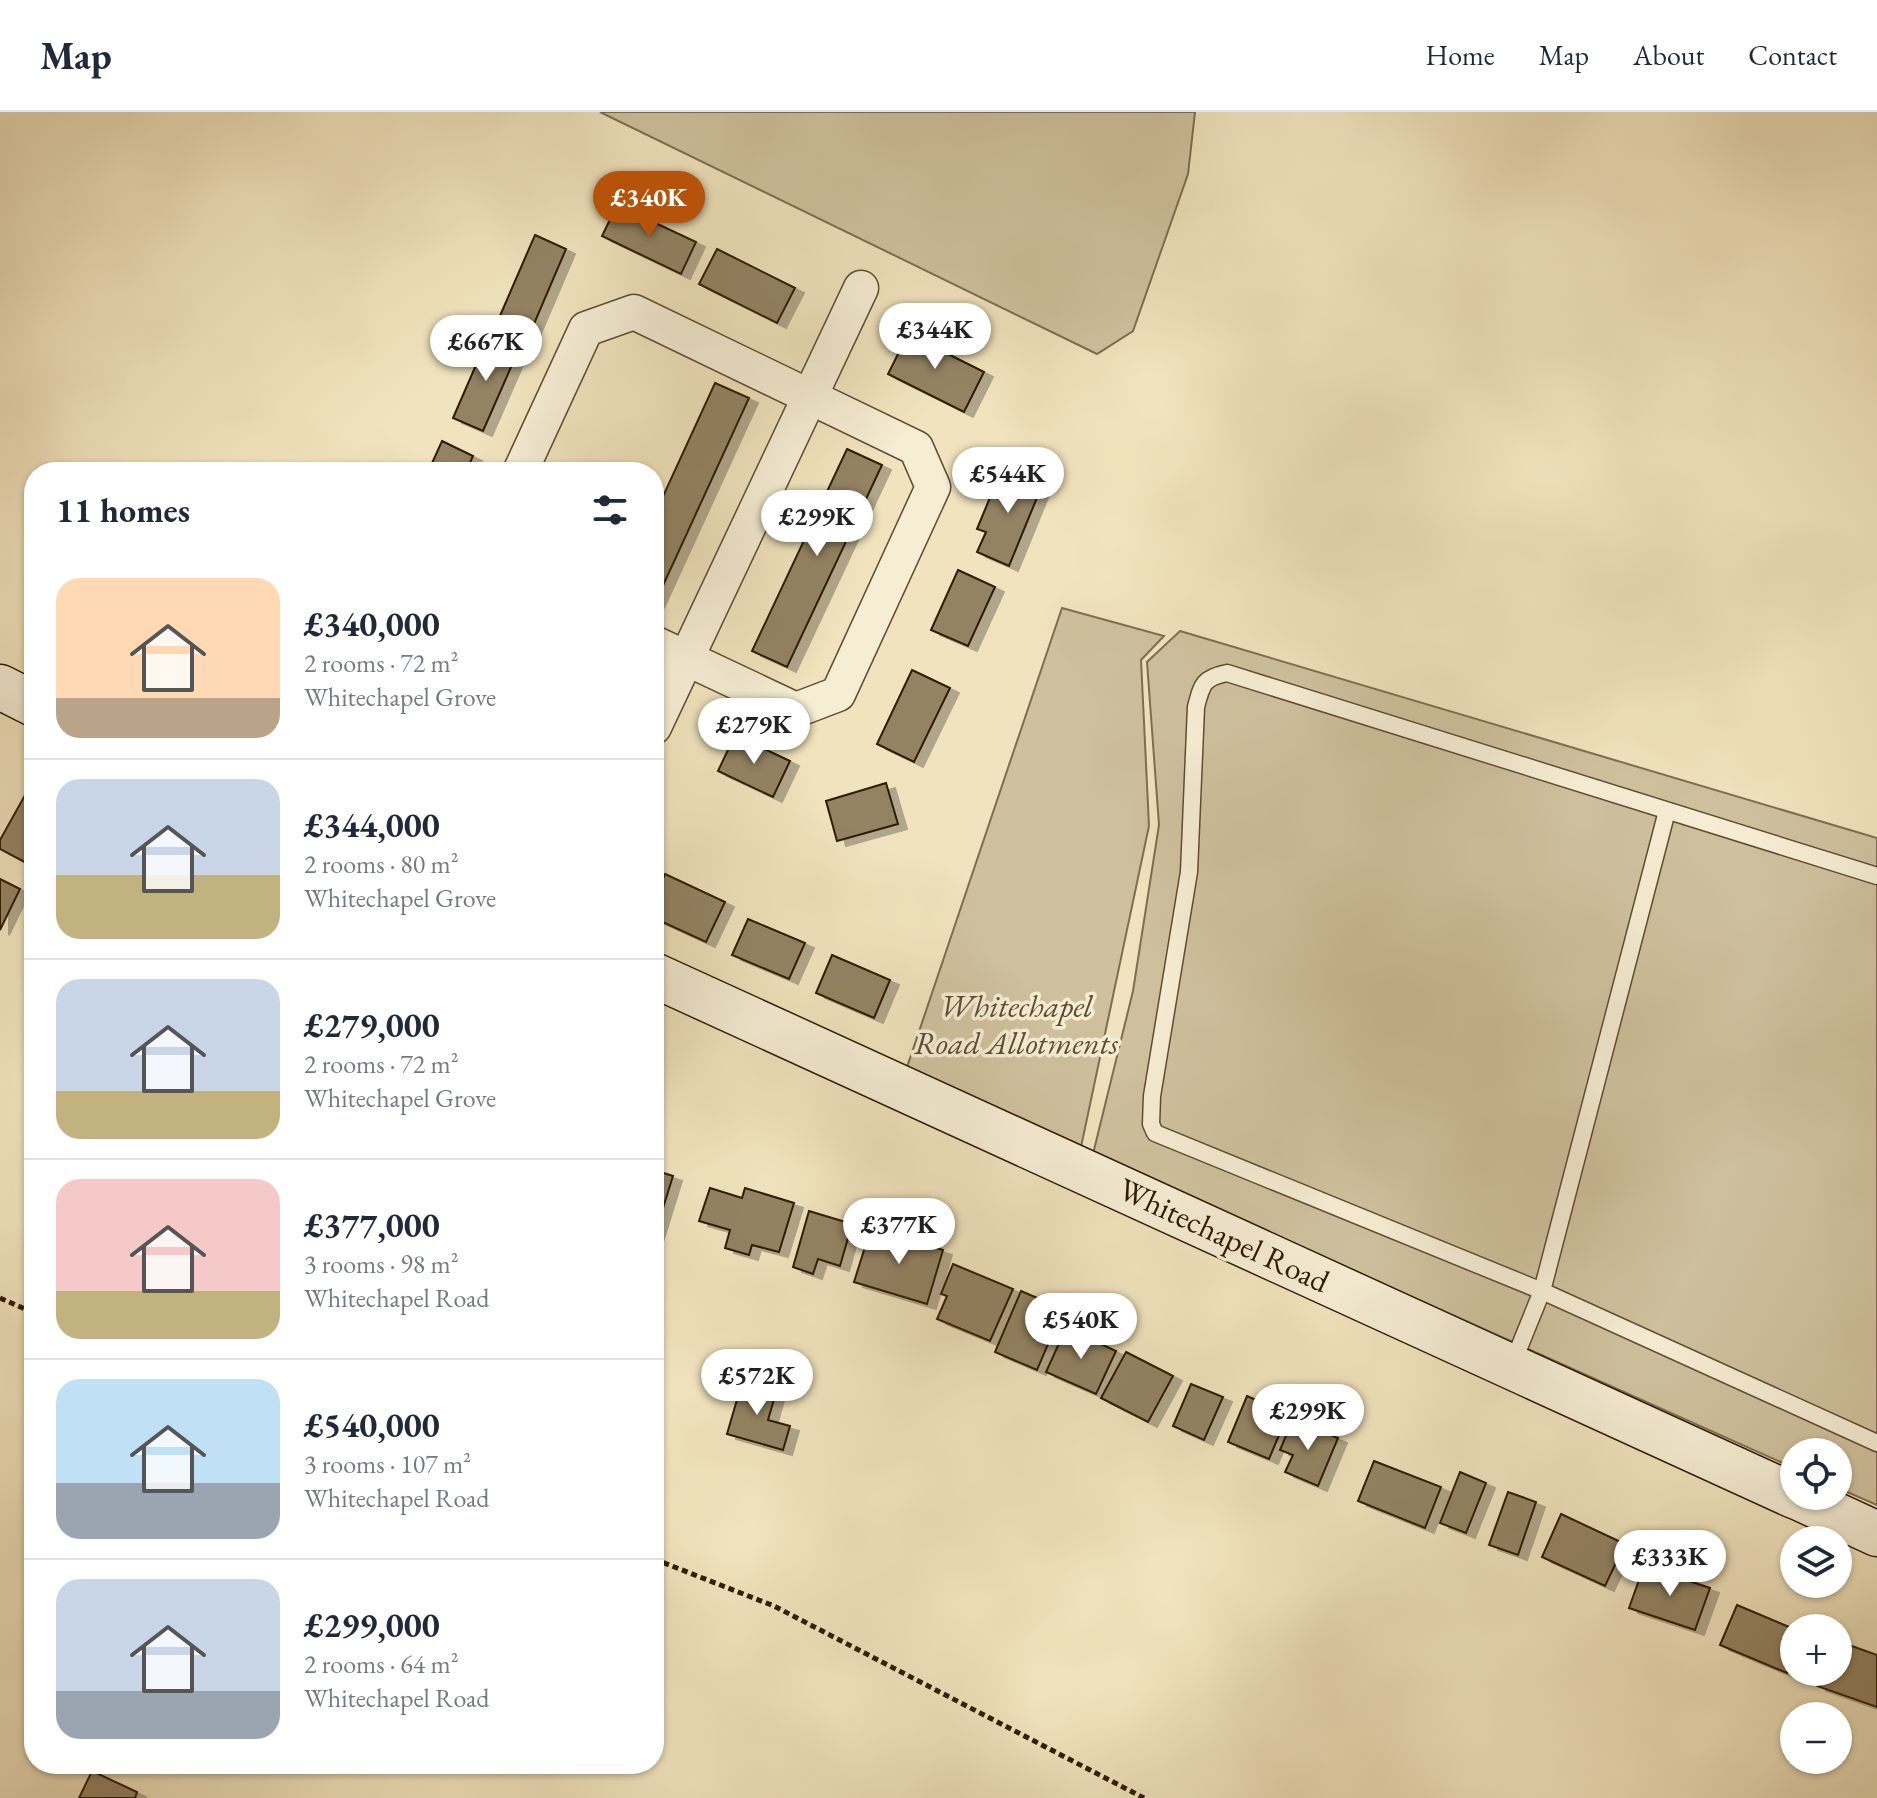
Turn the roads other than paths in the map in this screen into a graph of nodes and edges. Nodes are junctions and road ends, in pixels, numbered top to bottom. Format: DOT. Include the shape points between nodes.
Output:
graph roads {
  1 [pos="861,288"];
  2 [pos="810,397"];
  3 [pos="525,462"];
  4 [pos="664,648"];
  5 [pos="687,658"];
  6 [pos="664,706"];
  7 [pos="1667,811"];
  8 [pos="1877,876"];
  9 [pos="664,980"];
  10 [pos="1542,1291"];
  11 [pos="1511,1366"];
  12 [pos="1877,1443"];
  13 [pos="1780,1490"];
  14 [pos="1825,1510"];
  15 [pos="1877,1534"];
  1 -- 2 [label="street"];
  2 -- 3 [label="street" via="634,312 586,329"];
  2 -- 5 [label="street"];
  2 -- 5 [label="street" via="916,448 933,487 838,694 796,710"];
  4 -- 5 [label="street"];
  5 -- 6 [label="street"];
  7 -- 8 [label="lane"];
  7 -- 10 [label="lane"];
  7 -- 10 [label="lane" via="1227,673 1212,676 1201,686 1189,872 1152,1096 1155,1133"];
  9 -- 11 [label="main road, Whitechapel Road"];
  10 -- 11 [label="lane"];
  10 -- 12 [label="lane"];
  11 -- 13 [label="main road, Whitechapel Road"];
  14 -- 15 [label="main road, Whitechapel Road"];
}
